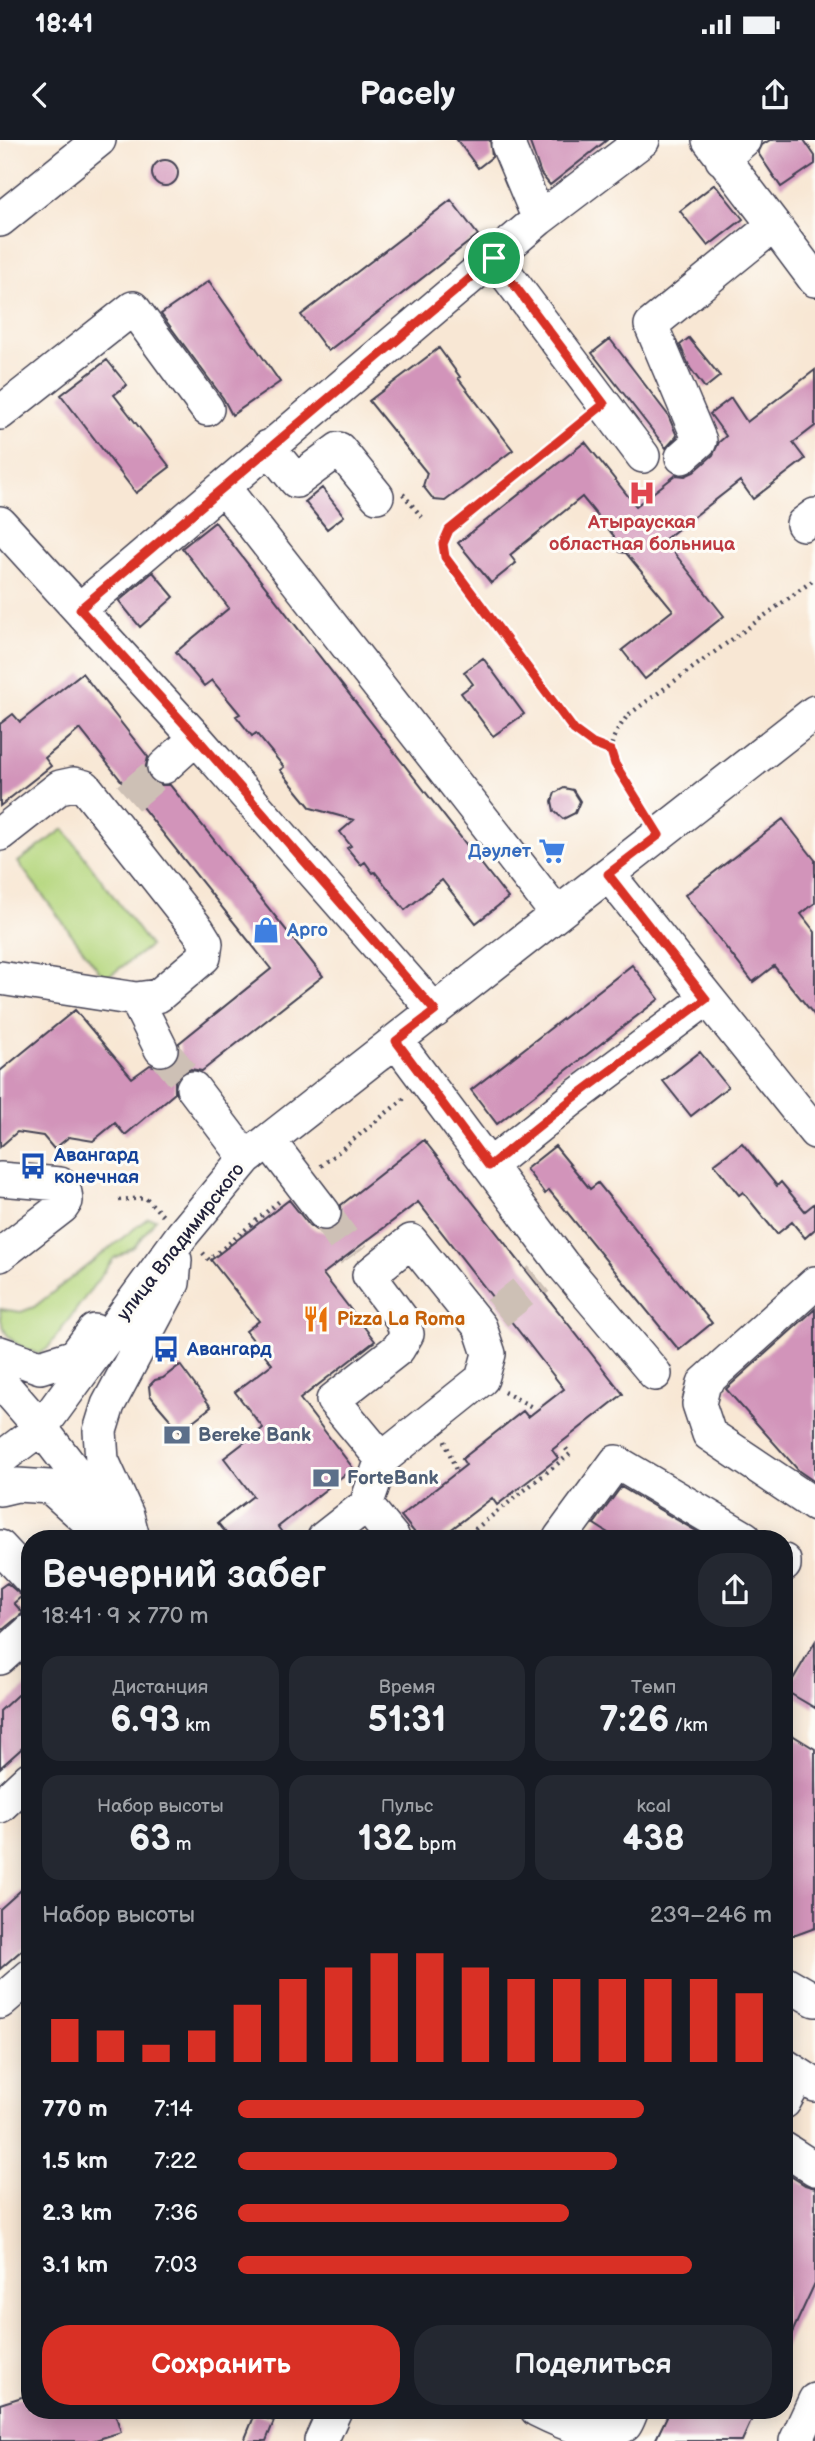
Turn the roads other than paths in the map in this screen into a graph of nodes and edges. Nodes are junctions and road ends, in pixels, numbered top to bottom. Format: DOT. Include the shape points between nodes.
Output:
graph roads {
  1 [pos="99,140"];
  2 [pos="510,140"];
  3 [pos="643,140"];
  4 [pos="725,146"];
  5 [pos="539,219"];
  6 [pos="0,220"];
  7 [pos="774,225"];
  8 [pos="494,258"];
  9 [pos="815,279"];
  10 [pos="208,409"];
  11 [pos="0,414"];
  12 [pos="268,447"];
  13 [pos="643,456"];
  14 [pos="682,457"];
  15 [pos="224,488"];
  16 [pos="377,496"];
  17 [pos="5,539"];
  18 [pos="80,609"];
  19 [pos="815,712"];
  20 [pos="196,737"];
  21 [pos="164,767"];
  22 [pos="0,834"];
  23 [pos="608,874"];
  24 [pos="557,914"];
  25 [pos="0,978"];
  26 [pos="136,999"];
  27 [pos="706,999"];
  28 [pos="435,1011"];
  29 [pos="396,1041"];
  30 [pos="161,1049"];
  31 [pos="193,1088"];
  32 [pos="815,1132"];
  33 [pos="257,1149"];
  34 [pos="489,1166"];
  35 [pos="0,1179"];
  36 [pos="324,1213"];
  37 [pos="172,1232"];
  38 [pos="0,1255"];
  39 [pos="815,1283"];
  40 [pos="0,1353"];
  41 [pos="655,1374"];
  42 [pos="0,1381"];
  43 [pos="41,1428"];
  44 [pos="0,1459"];
  45 [pos="383,1459"];
  46 [pos="0,1489"];
  47 [pos="366,1505"];
  48 [pos="815,1505"];
  49 [pos="103,1530"];
  50 [pos="119,1530"];
  51 [pos="131,1530"];
  52 [pos="334,1530"];
  53 [pos="386,1530"];
  54 [pos="566,1530"];
  55 [pos="732,1530"];
  56 [pos="0,1547"];
  57 [pos="21,1569"];
  58 [pos="21,1639"];
  59 [pos="0,1658"];
  60 [pos="21,1786"];
  61 [pos="0,1806"];
  62 [pos="21,1984"];
  63 [pos="793,1987"];
  64 [pos="815,2000"];
  65 [pos="0,2002"];
  66 [pos="793,2155"];
  67 [pos="815,2169"];
  68 [pos="815,2400"];
  69 [pos="331,2419"];
  70 [pos="556,2419"];
  71 [pos="628,2419"];
  72 [pos="321,2441"];
  73 [pos="796,2441"];
  1 -- 6 [label="street"];
  2 -- 5 [label="street" via="508,145"];
  3 -- 5 [label="street"];
  4 -- 7 [label="street"];
  5 -- 8 [label="street"];
  7 -- 9 [label="street"];
  7 -- 14 [label="street" via="651,325 700,440"];
  8 -- 12 [label="street"];
  8 -- 13 [label="street"];
  10 -- 11 [label="street" via="133,308"];
  12 -- 15 [label="street"];
  12 -- 16 [label="street" via="296,481 339,449"];
  15 -- 18 [label="street"];
  15 -- 24 [label="street"];
  17 -- 18 [label="street"];
  18 -- 20 [label="street"];
  19 -- 23 [label="street, улица Владимирского"];
  20 -- 21 [label="street"];
  20 -- 28 [label="street"];
  22 -- 26 [label="street" via="61,787 85,787 116,805 206,943 204,957 158,996"];
  23 -- 24 [label="street, улица Владимирского"];
  23 -- 27 [label="street"];
  24 -- 28 [label="street, улица Владимирского"];
  25 -- 26 [label="street"];
  26 -- 30 [label="street"];
  27 -- 32 [label="street"];
  27 -- 34 [label="street"];
  28 -- 29 [label="street, улица Владимирского"];
  29 -- 33 [label="street, улица Владимирского"];
  29 -- 34 [label="street"];
  31 -- 33 [label="street"];
  33 -- 36 [label="street"];
  33 -- 37 [label="street, улица Владимирского"];
  34 -- 41 [label="street" via="551,1272"];
  35 -- 38 [label="street" via="60,1184 66,1201"];
  37 -- 40 [label="street" via="75,1356 40,1367"];
  37 -- 43 [label="street, улица Владимирского"];
  37 -- 51 [label="street" via="173,1283 108,1405 100,1431 102,1460"];
  39 -- 48 [label="street" via="704,1383 699,1404 709,1434"];
  42 -- 43 [label="street"];
  43 -- 44 [label="street, улица Владимирского"];
  43 -- 50 [label="street"];
  45 -- 45 [label="street" via="333,1400 398,1349 407,1334 401,1318 361,1265 411,1241 489,1320 489,1354 481,1379"];
  45 -- 47 [label="street"];
  46 -- 49 [label="street" via="50,1487"];
  47 -- 52 [label="street"];
  47 -- 53 [label="street"];
  54 -- 55 [label="street" via="617,1462"];
  56 -- 57 [label="street"];
  58 -- 59 [label="street"];
  60 -- 61 [label="street"];
  62 -- 65 [label="street"];
  63 -- 64 [label="street"];
  66 -- 67 [label="street"];
  68 -- 73 [label="street"];
  69 -- 72 [label="street"];
  70 -- 71 [label="street" via="581,2431 606,2435"];
}
